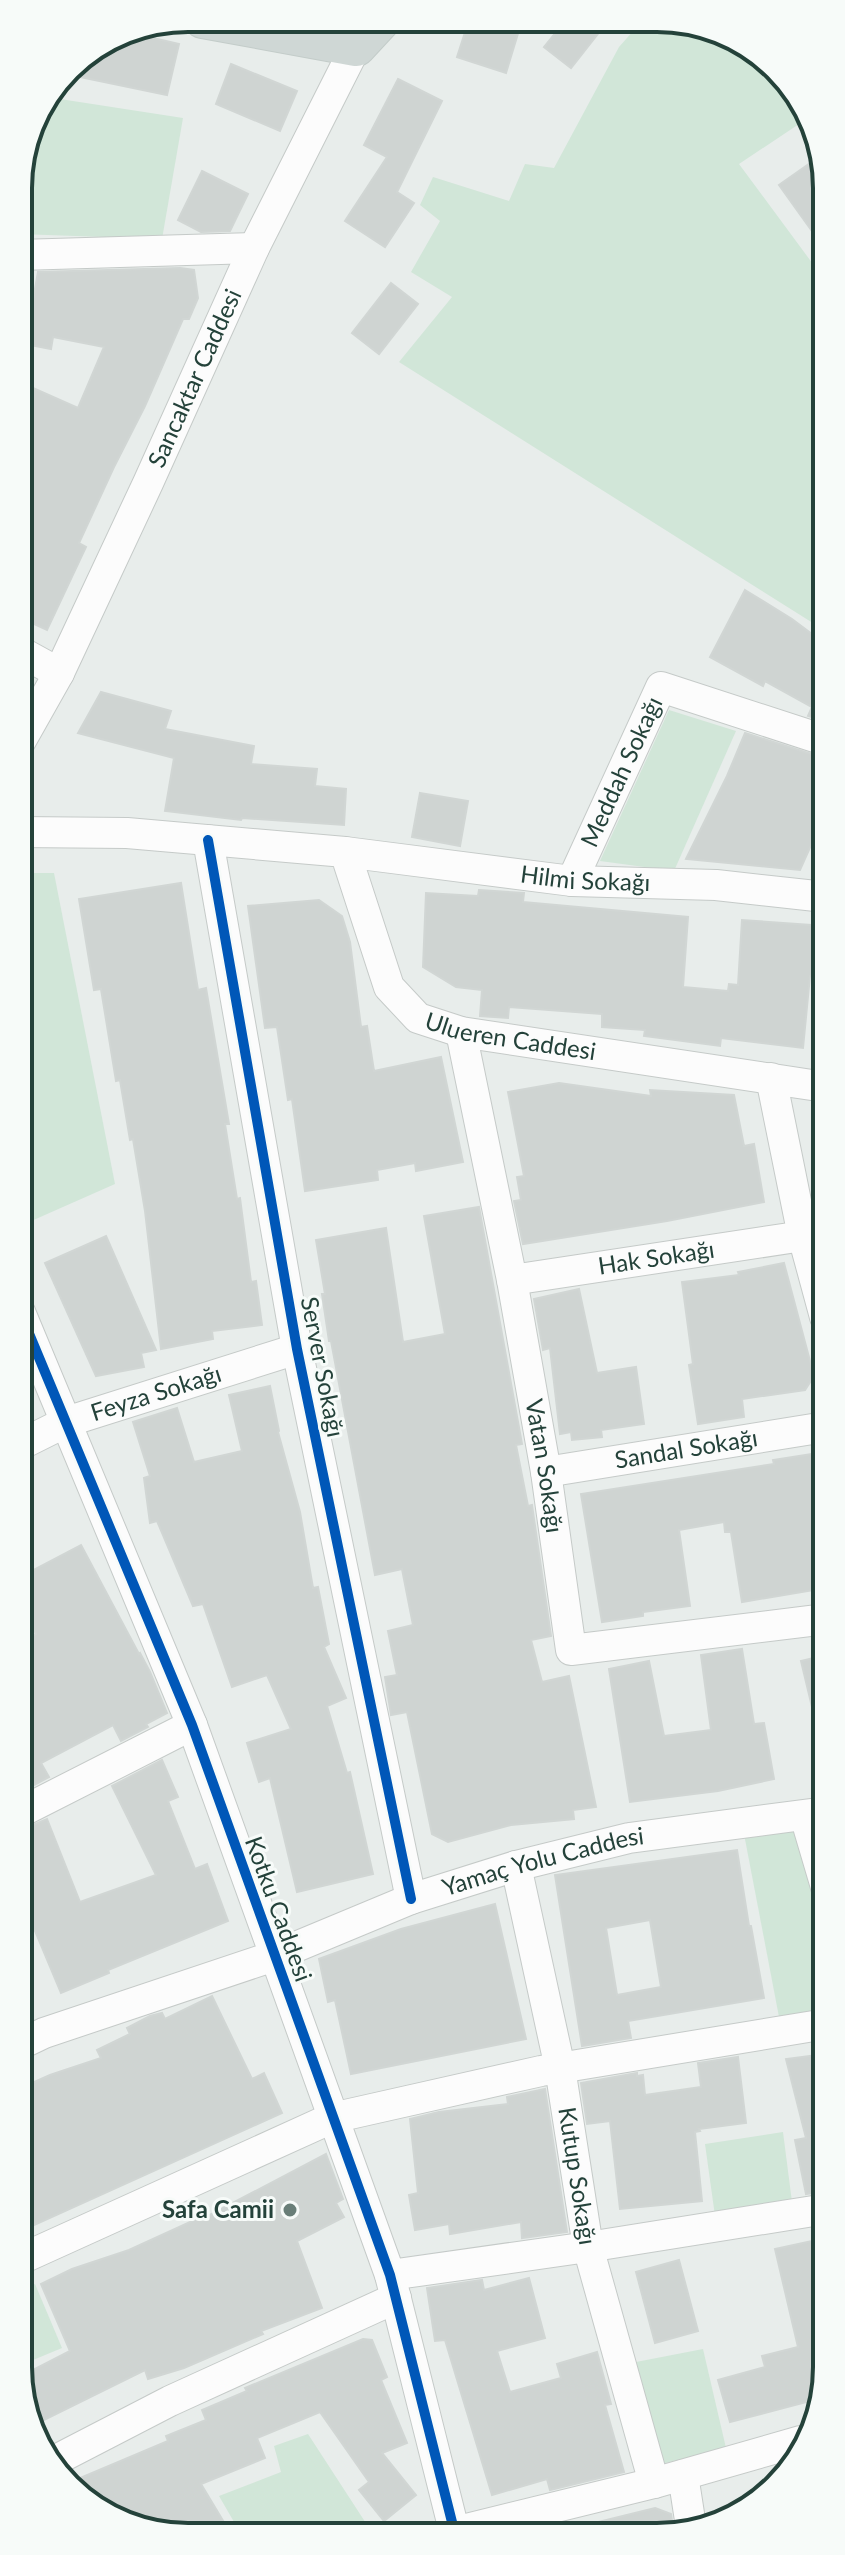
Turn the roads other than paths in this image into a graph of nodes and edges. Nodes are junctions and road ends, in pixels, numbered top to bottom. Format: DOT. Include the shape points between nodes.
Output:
graph roads {
  1 [pos="360,32"];
  2 [pos="254,248"];
  3 [pos="32,256"];
  4 [pos="32,658"];
  5 [pos="59,673"];
  6 [pos="32,721"];
  7 [pos="813,736"];
  8 [pos="32,832"];
  9 [pos="208,840"];
  10 [pos="345,852"];
  11 [pos="572,881"];
  12 [pos="813,896"];
  13 [pos="461,1032"];
  14 [pos="771,1078"];
  15 [pos="813,1085"];
  16 [pos="803,1236"];
  17 [pos="813,1273"];
  18 [pos="512,1280"];
  19 [pos="32,1341"];
  20 [pos="297,1349"];
  21 [pos="66,1422"];
  22 [pos="813,1429"];
  23 [pos="32,1439"];
  24 [pos="546,1472"];
  25 [pos="813,1621"];
  26 [pos="192,1725"];
  27 [pos="32,1806"];
  28 [pos="813,1814"];
  29 [pos="516,1866"];
  30 [pos="411,1899"];
  31 [pos="274,1956"];
  32 [pos="813,2026"];
  33 [pos="32,2039"];
  34 [pos="560,2068"];
  35 [pos="332,2118"];
  36 [pos="813,2211"];
  37 [pos="588,2247"];
  38 [pos="32,2254"];
  39 [pos="393,2286"];
  40 [pos="793,2443"];
  41 [pos="61,2458"];
  42 [pos="683,2475"];
  43 [pos="654,2483"];
  44 [pos="690,2519"];
  45 [pos="450,2523"];
  46 [pos="492,2523"];
  1 -- 2 [label="street, Sancaktar Caddesi"];
  2 -- 3 [label="street"];
  2 -- 5 [label="street, Sancaktar Caddesi"];
  4 -- 5 [label="street"];
  5 -- 6 [label="street, Sancaktar Caddesi"];
  7 -- 11 [label="street, Meddah Sokağı" via="661,687"];
  8 -- 9 [label="street"];
  9 -- 10 [label="street"];
  9 -- 20 [label="street, Server Sokağı"];
  10 -- 11 [label="street, Hilmi Sokağı"];
  10 -- 13 [label="street, Ulueren Caddesi" via="389,987 418,1018"];
  11 -- 12 [label="street, Hilmi Sokağı" via="716,885"];
  13 -- 14 [label="street, Ulueren Caddesi"];
  13 -- 18 [label="street, Vatan Sokağı"];
  14 -- 15 [label="street, Ulueren Caddesi"];
  14 -- 16 [label="street"];
  16 -- 17 [label="street"];
  16 -- 18 [label="street, Hak Sokağı"];
  18 -- 24 [label="street, Vatan Sokağı"];
  19 -- 21 [label="street, Kotku Caddesi"];
  20 -- 21 [label="street, Feyza Sokağı"];
  20 -- 30 [label="street, Server Sokağı"];
  21 -- 23 [label="street, Feyza Sokağı"];
  21 -- 26 [label="street, Kotku Caddesi"];
  22 -- 24 [label="street, Sandal Sokağı"];
  24 -- 25 [label="street, Vatan Sokağı" via="571,1650"];
  26 -- 27 [label="street"];
  26 -- 31 [label="street, Kotku Caddesi"];
  28 -- 29 [label="street, Yamaç Yolu Caddesi" via="629,1838"];
  29 -- 30 [label="street, Yamaç Yolu Caddesi"];
  29 -- 34 [label="street, Kutup Sokağı"];
  30 -- 31 [label="street, Yamaç Yolu Caddesi"];
  31 -- 33 [label="street, Yamaç Yolu Caddesi"];
  31 -- 35 [label="street, Kotku Caddesi"];
  32 -- 34 [label="street"];
  34 -- 35 [label="street"];
  34 -- 37 [label="street, Kutup Sokağı"];
  35 -- 38 [label="street"];
  35 -- 39 [label="street, Kotku Caddesi"];
  36 -- 37 [label="street"];
  37 -- 39 [label="street"];
  37 -- 43 [label="street, Kutup Sokağı"];
  39 -- 41 [label="street"];
  39 -- 45 [label="street, Kotku Caddesi"];
  40 -- 42 [label="street"];
  42 -- 43 [label="street"];
  42 -- 44 [label="street"];
  43 -- 46 [label="street"];
}
